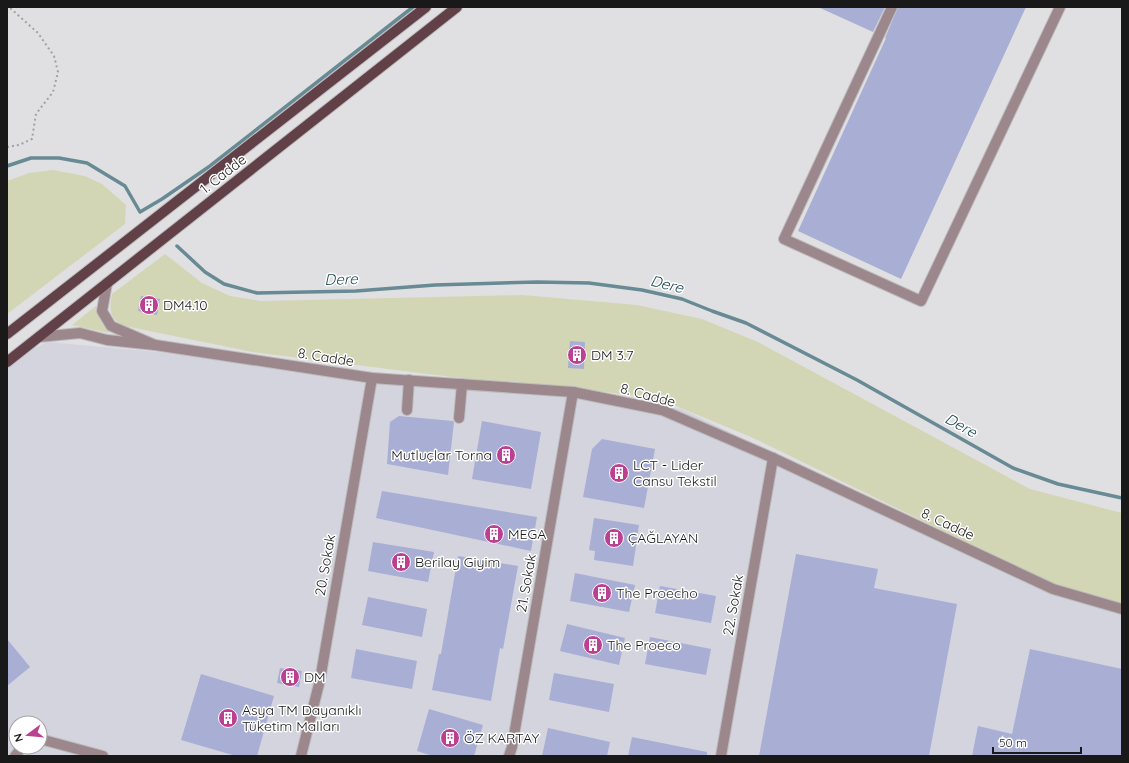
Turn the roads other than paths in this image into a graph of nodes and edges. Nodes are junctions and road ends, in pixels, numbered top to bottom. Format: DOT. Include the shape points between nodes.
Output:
graph roads {
  1 [pos="426,7"];
  2 [pos="457,7"];
  3 [pos="892,7"];
  4 [pos="1060,7"];
  5 [pos="107,283"];
  6 [pos="7,334"];
  7 [pos="39,337"];
  8 [pos="155,345"];
  9 [pos="7,362"];
  10 [pos="372,378"];
  11 [pos="409,380"];
  12 [pos="462,384"];
  13 [pos="573,392"];
  14 [pos="407,410"];
  15 [pos="459,418"];
  16 [pos="773,458"];
  17 [pos="1122,609"];
  18 [pos="48,741"];
  19 [pos="103,756"];
  20 [pos="301,756"];
  21 [pos="509,756"];
  22 [pos="721,756"];
  1 -- 6 [label="main road, 1. Cadde"];
  2 -- 5 [label="main road, 1. Cadde"];
  3 -- 4 [label="street" via="784,239 921,301"];
  5 -- 7 [label="main road, 1. Cadde"];
  5 -- 8 [label="street, 8. Cadde" via="102,311 111,326"];
  7 -- 8 [label="street, 8. Cadde" via="80,333 107,340"];
  7 -- 9 [label="main road, 1. Cadde"];
  8 -- 10 [label="street, 8. Cadde"];
  10 -- 11 [label="street, 8. Cadde"];
  10 -- 20 [label="street, 20. Sokak" via="320,680"];
  11 -- 12 [label="street, 8. Cadde"];
  11 -- 14 [label="street"];
  12 -- 13 [label="street, 8. Cadde"];
  12 -- 15 [label="street"];
  13 -- 16 [label="street, 8. Cadde" via="662,410"];
  13 -- 21 [label="street, 21. Sokak"];
  16 -- 17 [label="street, 8. Cadde" via="1054,589"];
  16 -- 22 [label="street, 22. Sokak"];
  18 -- 19 [label="street"];
}
